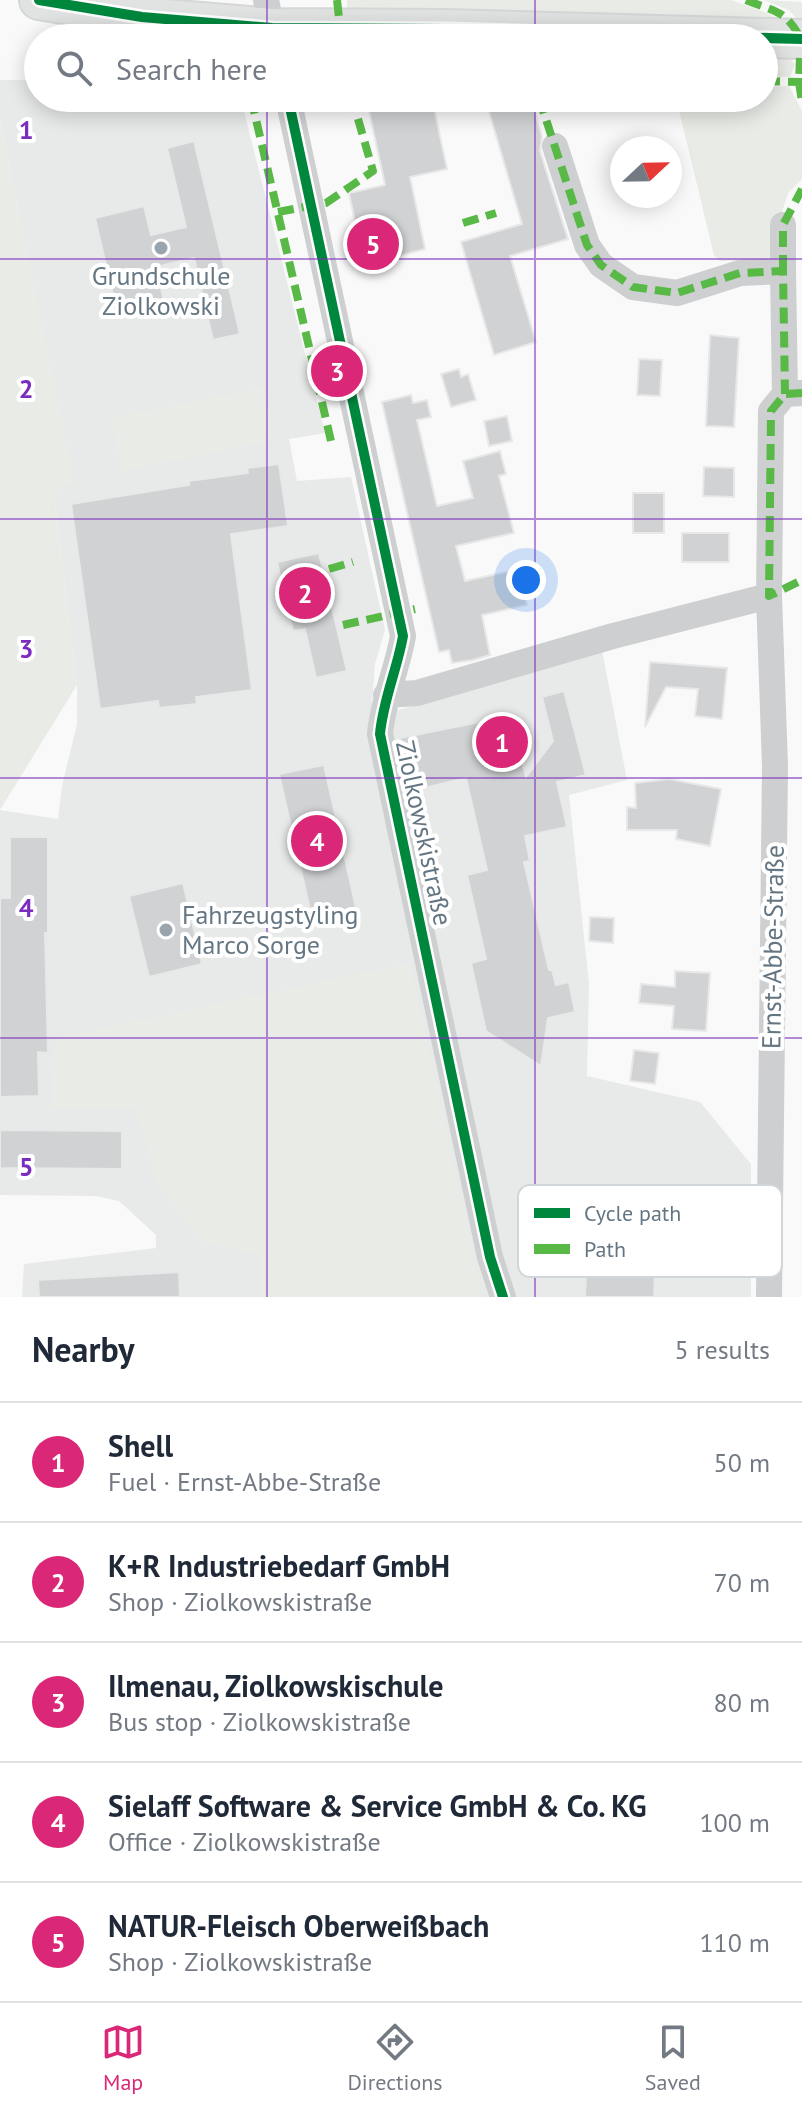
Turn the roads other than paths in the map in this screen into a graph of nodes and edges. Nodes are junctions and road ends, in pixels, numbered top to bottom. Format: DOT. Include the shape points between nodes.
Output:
graph roads {
  1 [pos="39,0"];
  2 [pos="271,22"];
  3 [pos="321,24"];
  4 [pos="778,38"];
  5 [pos="802,39"];
  6 [pos="291,112"];
  7 [pos="555,146"];
  8 [pos="783,225"];
  9 [pos="783,271"];
  10 [pos="794,393"];
  11 [pos="769,596"];
  12 [pos="386,695"];
  13 [pos="770,1185"];
  14 [pos="769,1277"];
  15 [pos="503,1297"];
  16 [pos="769,1297"];
  1 -- 2 [label="street" via="142,17"];
  2 -- 3 [label="street"];
  4 -- 5 [label="street"];
  6 -- 12 [label="street, Ziolkowskistraße" via="403,636"];
  7 -- 9 [label="street" via="587,245 601,265 633,287 677,293 740,273"];
  8 -- 9 [label="street"];
  9 -- 10 [label="street"];
  10 -- 11 [label="street, Ernst-Abbe-Straße" via="771,411"];
  11 -- 12 [label="street" via="417,693"];
  11 -- 13 [label="street, Ernst-Abbe-Straße" via="775,766"];
  12 -- 15 [label="street, Ziolkowskistraße" via="380,734 490,1257"];
  14 -- 16 [label="street, Ernst-Abbe-Straße"];
}
